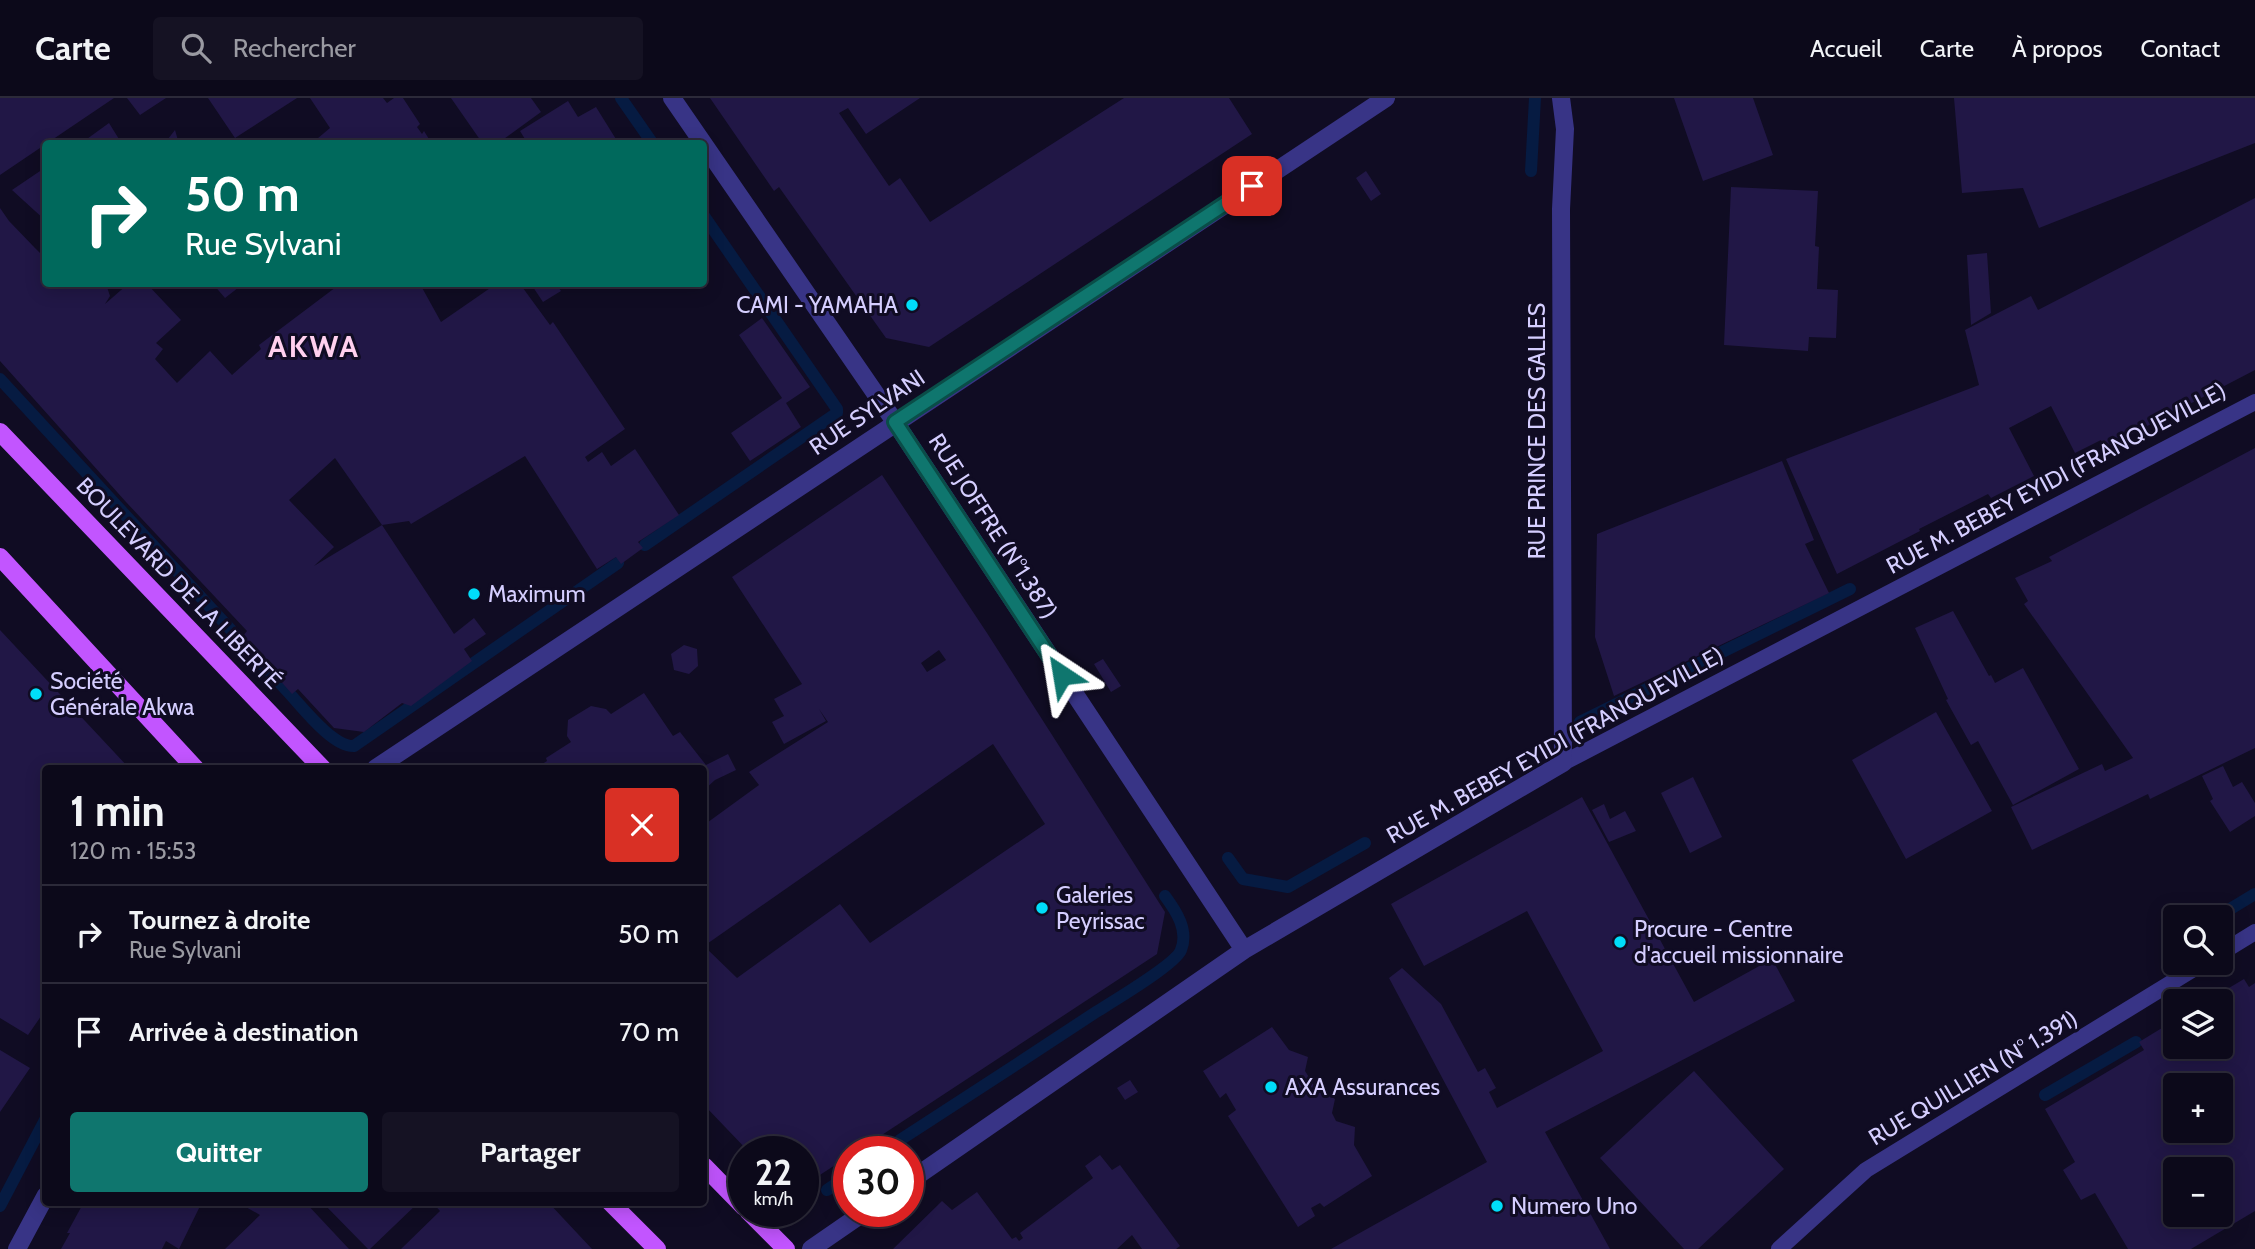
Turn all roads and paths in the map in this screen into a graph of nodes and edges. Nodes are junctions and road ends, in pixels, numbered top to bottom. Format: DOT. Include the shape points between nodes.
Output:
graph roads {
  1 [pos="672,98"];
  2 [pos="1386,98"];
  3 [pos="1561,98"];
  4 [pos="701,140"];
  5 [pos="707,149"];
  6 [pos="2255,402"];
  7 [pos="895,422"];
  8 [pos="0,432"];
  9 [pos="0,557"];
  10 [pos="1563,763"];
  11 [pos="192,765"];
  12 [pos="319,765"];
  13 [pos="380,765"];
  14 [pos="2255,932"];
  15 [pos="2233,946"];
  16 [pos="1244,950"];
  17 [pos="2184,975"];
  18 [pos="707,1169"];
  19 [pos="924,1171"];
  20 [pos="728,1190"];
  21 [pos="42,1203"];
  22 [pos="614,1206"];
  23 [pos="764,1227"];
  24 [pos="843,1227"];
  25 [pos="18,1249"];
  26 [pos="657,1249"];
  27 [pos="786,1249"];
  28 [pos="811,1249"];
  29 [pos="1779,1249"];
  1 -- 4 [label="street, RUE JOFFRE (N°1.387)"];
  2 -- 7 [label="street, RUE SYLVANI"];
  3 -- 10 [label="street, RUE PRINCE DES GALLES" via="1565,129"];
  5 -- 7 [label="street, RUE JOFFRE (N°1.387)"];
  6 -- 10 [label="lane, RUE M. BEBEY EYIDI (FRANQUEVILLE)"];
  7 -- 13 [label="street, RUE SYLVANI"];
  7 -- 16 [label="street, RUE JOFFRE (N°1.387)"];
  8 -- 12 [label="main road, BOULEVARD DE LA LIBERTÉ"];
  9 -- 11 [label="main road"];
  10 -- 16 [label="street, RUE M. BEBEY EYIDI (FRANQUEVILLE)"];
  14 -- 15 [label="lane"];
  16 -- 19 [label="street, RUE M. BEBEY EYIDI (FRANQUEVILLE)"];
  17 -- 29 [label="lane, RUE QUILLIEN (N° 1.391)" via="1866,1170"];
  18 -- 20 [label="main road"];
  21 -- 25 [label="street"];
  22 -- 26 [label="main road"];
  23 -- 27 [label="main road"];
  24 -- 28 [label="street"];
}
